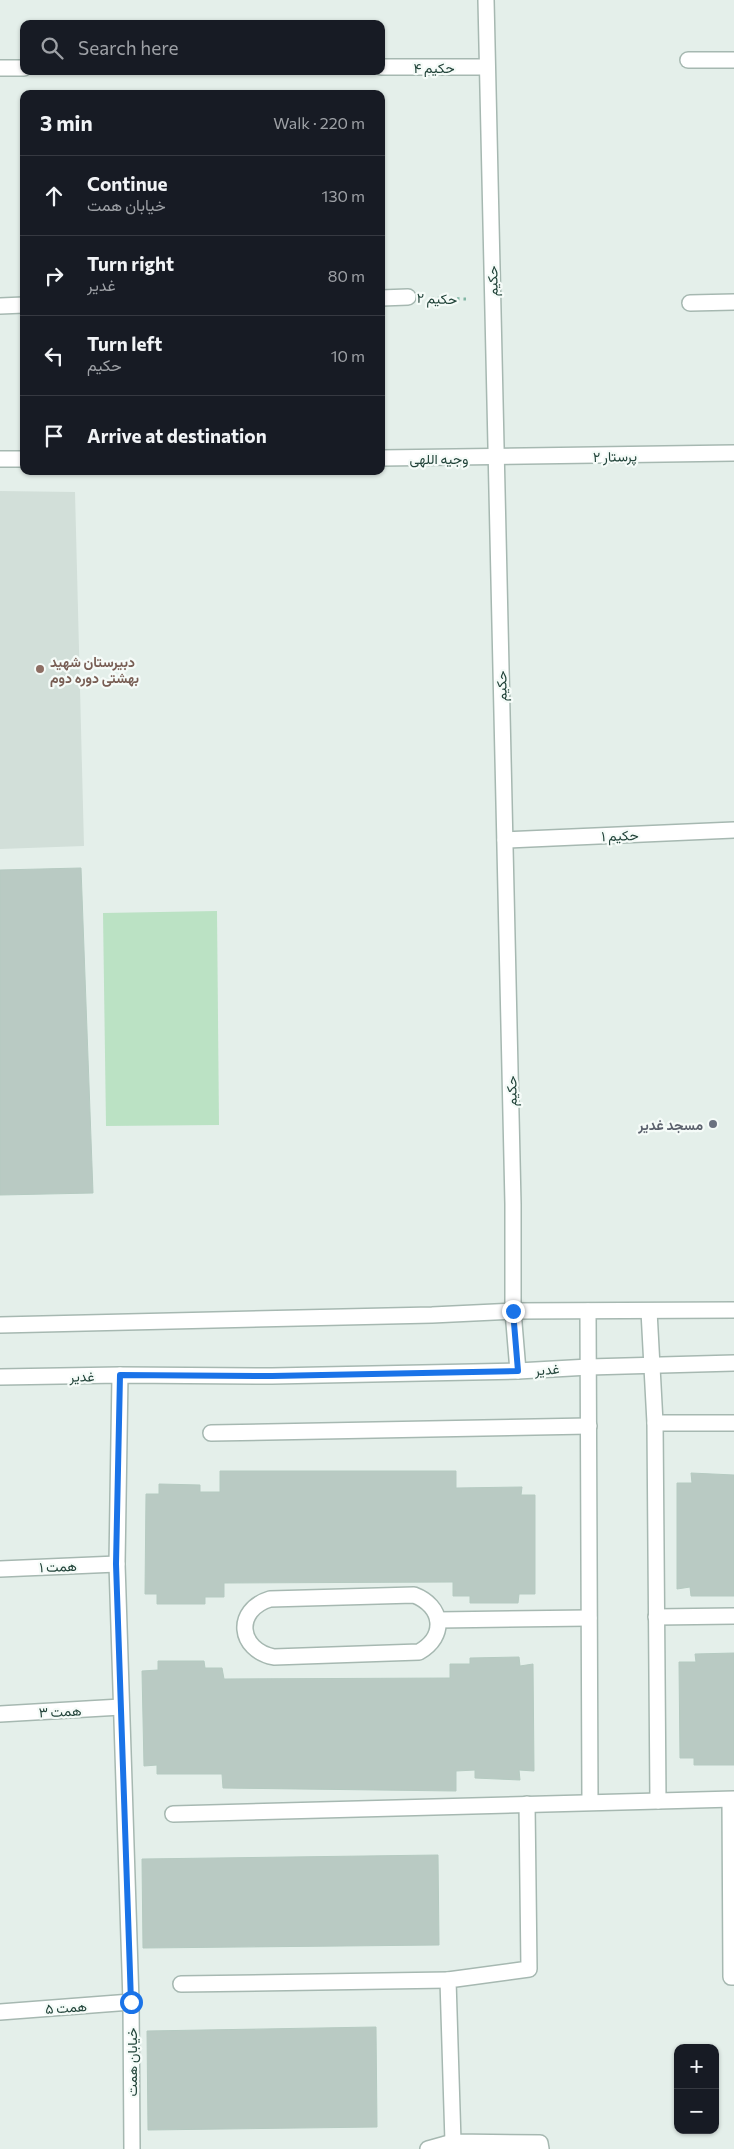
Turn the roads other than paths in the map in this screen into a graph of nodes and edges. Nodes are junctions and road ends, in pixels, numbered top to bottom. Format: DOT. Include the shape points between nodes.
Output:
graph roads {
  1 [pos="486,0"];
  2 [pos="688,60"];
  3 [pos="734,60"];
  4 [pos="385,67"];
  5 [pos="487,67"];
  6 [pos="0,68"];
  7 [pos="20,68"];
  8 [pos="408,297"];
  9 [pos="385,298"];
  10 [pos="734,302"];
  11 [pos="690,303"];
  12 [pos="20,305"];
  13 [pos="0,306"];
  14 [pos="734,453"];
  15 [pos="385,458"];
  16 [pos="496,458"];
  17 [pos="0,459"];
  18 [pos="20,459"];
  19 [pos="734,830"];
  20 [pos="505,840"];
  21 [pos="734,1310"];
  22 [pos="513,1311"];
  23 [pos="588,1311"];
  24 [pos="649,1311"];
  25 [pos="0,1325"];
  26 [pos="734,1363"];
  27 [pos="651,1366"];
  28 [pos="589,1367"];
  29 [pos="518,1371"];
  30 [pos="120,1375"];
  31 [pos="0,1377"];
  32 [pos="655,1423"];
  33 [pos="734,1423"];
  34 [pos="589,1426"];
  35 [pos="211,1433"];
  36 [pos="116,1564"];
  37 [pos="0,1569"];
  38 [pos="734,1616"];
  39 [pos="656,1617"];
  40 [pos="589,1618"];
  41 [pos="438,1620"];
  42 [pos="121,1707"];
  43 [pos="0,1714"];
  44 [pos="732,1800"];
  45 [pos="658,1801"];
  46 [pos="590,1802"];
  47 [pos="528,1804"];
  48 [pos="173,1814"];
  49 [pos="734,1977"];
  50 [pos="448,1980"];
  51 [pos="181,1984"];
  52 [pos="131,2002"];
  53 [pos="0,2012"];
  54 [pos="453,2142"];
  55 [pos="132,2149"];
  56 [pos="428,2149"];
  57 [pos="540,2149"];
  1 -- 5 [label="street, حکیم"];
  2 -- 3 [label="street"];
  4 -- 5 [label="street, حکیم ۴"];
  5 -- 16 [label="street, حکیم"];
  6 -- 7 [label="street"];
  8 -- 9 [label="street, حکیم ۲"];
  10 -- 11 [label="street"];
  12 -- 13 [label="street"];
  14 -- 16 [label="street, پرستار ۲"];
  15 -- 16 [label="street, وجیه اللهی"];
  16 -- 20 [label="street, حکیم"];
  17 -- 18 [label="street"];
  19 -- 20 [label="street, حکیم ۱"];
  20 -- 22 [label="street, حکیم"];
  21 -- 24 [label="street"];
  22 -- 23 [label="street"];
  22 -- 25 [label="street"];
  22 -- 29 [label="street, حکیم"];
  23 -- 24 [label="street"];
  23 -- 28 [label="street"];
  24 -- 27 [label="street"];
  26 -- 27 [label="street, غدیر"];
  27 -- 28 [label="street, غدیر"];
  27 -- 32 [label="street"];
  28 -- 29 [label="street, غدیر"];
  28 -- 34 [label="street"];
  29 -- 30 [label="street, غدیر" via="272,1376"];
  30 -- 31 [label="street, غدیر"];
  30 -- 36 [label="street, خیابان همت"];
  32 -- 33 [label="street"];
  32 -- 39 [label="street"];
  34 -- 35 [label="street"];
  34 -- 40 [label="street"];
  36 -- 37 [label="street, همت ۱"];
  36 -- 42 [label="street, خیابان همت"];
  38 -- 39 [label="street"];
  39 -- 45 [label="street"];
  40 -- 41 [label="street"];
  40 -- 46 [label="street"];
  41 -- 41 [label="street" via="430,1604 414,1596 270,1599 248,1614 245,1633 256,1650 274,1657 419,1652 434,1639"];
  42 -- 43 [label="street, همت ۳"];
  42 -- 52 [label="street, خیابان همت"];
  44 -- 45 [label="street"];
  44 -- 49 [label="street" via="731,1977"];
  45 -- 46 [label="street"];
  46 -- 47 [label="street"];
  47 -- 48 [label="street"];
  47 -- 50 [label="street" via="529,1969"];
  50 -- 51 [label="street"];
  50 -- 54 [label="street"];
  52 -- 53 [label="street, همت ۵"];
  52 -- 55 [label="street, خیابان همت"];
  54 -- 56 [label="street"];
  54 -- 57 [label="street" via="540,2143"];
}
